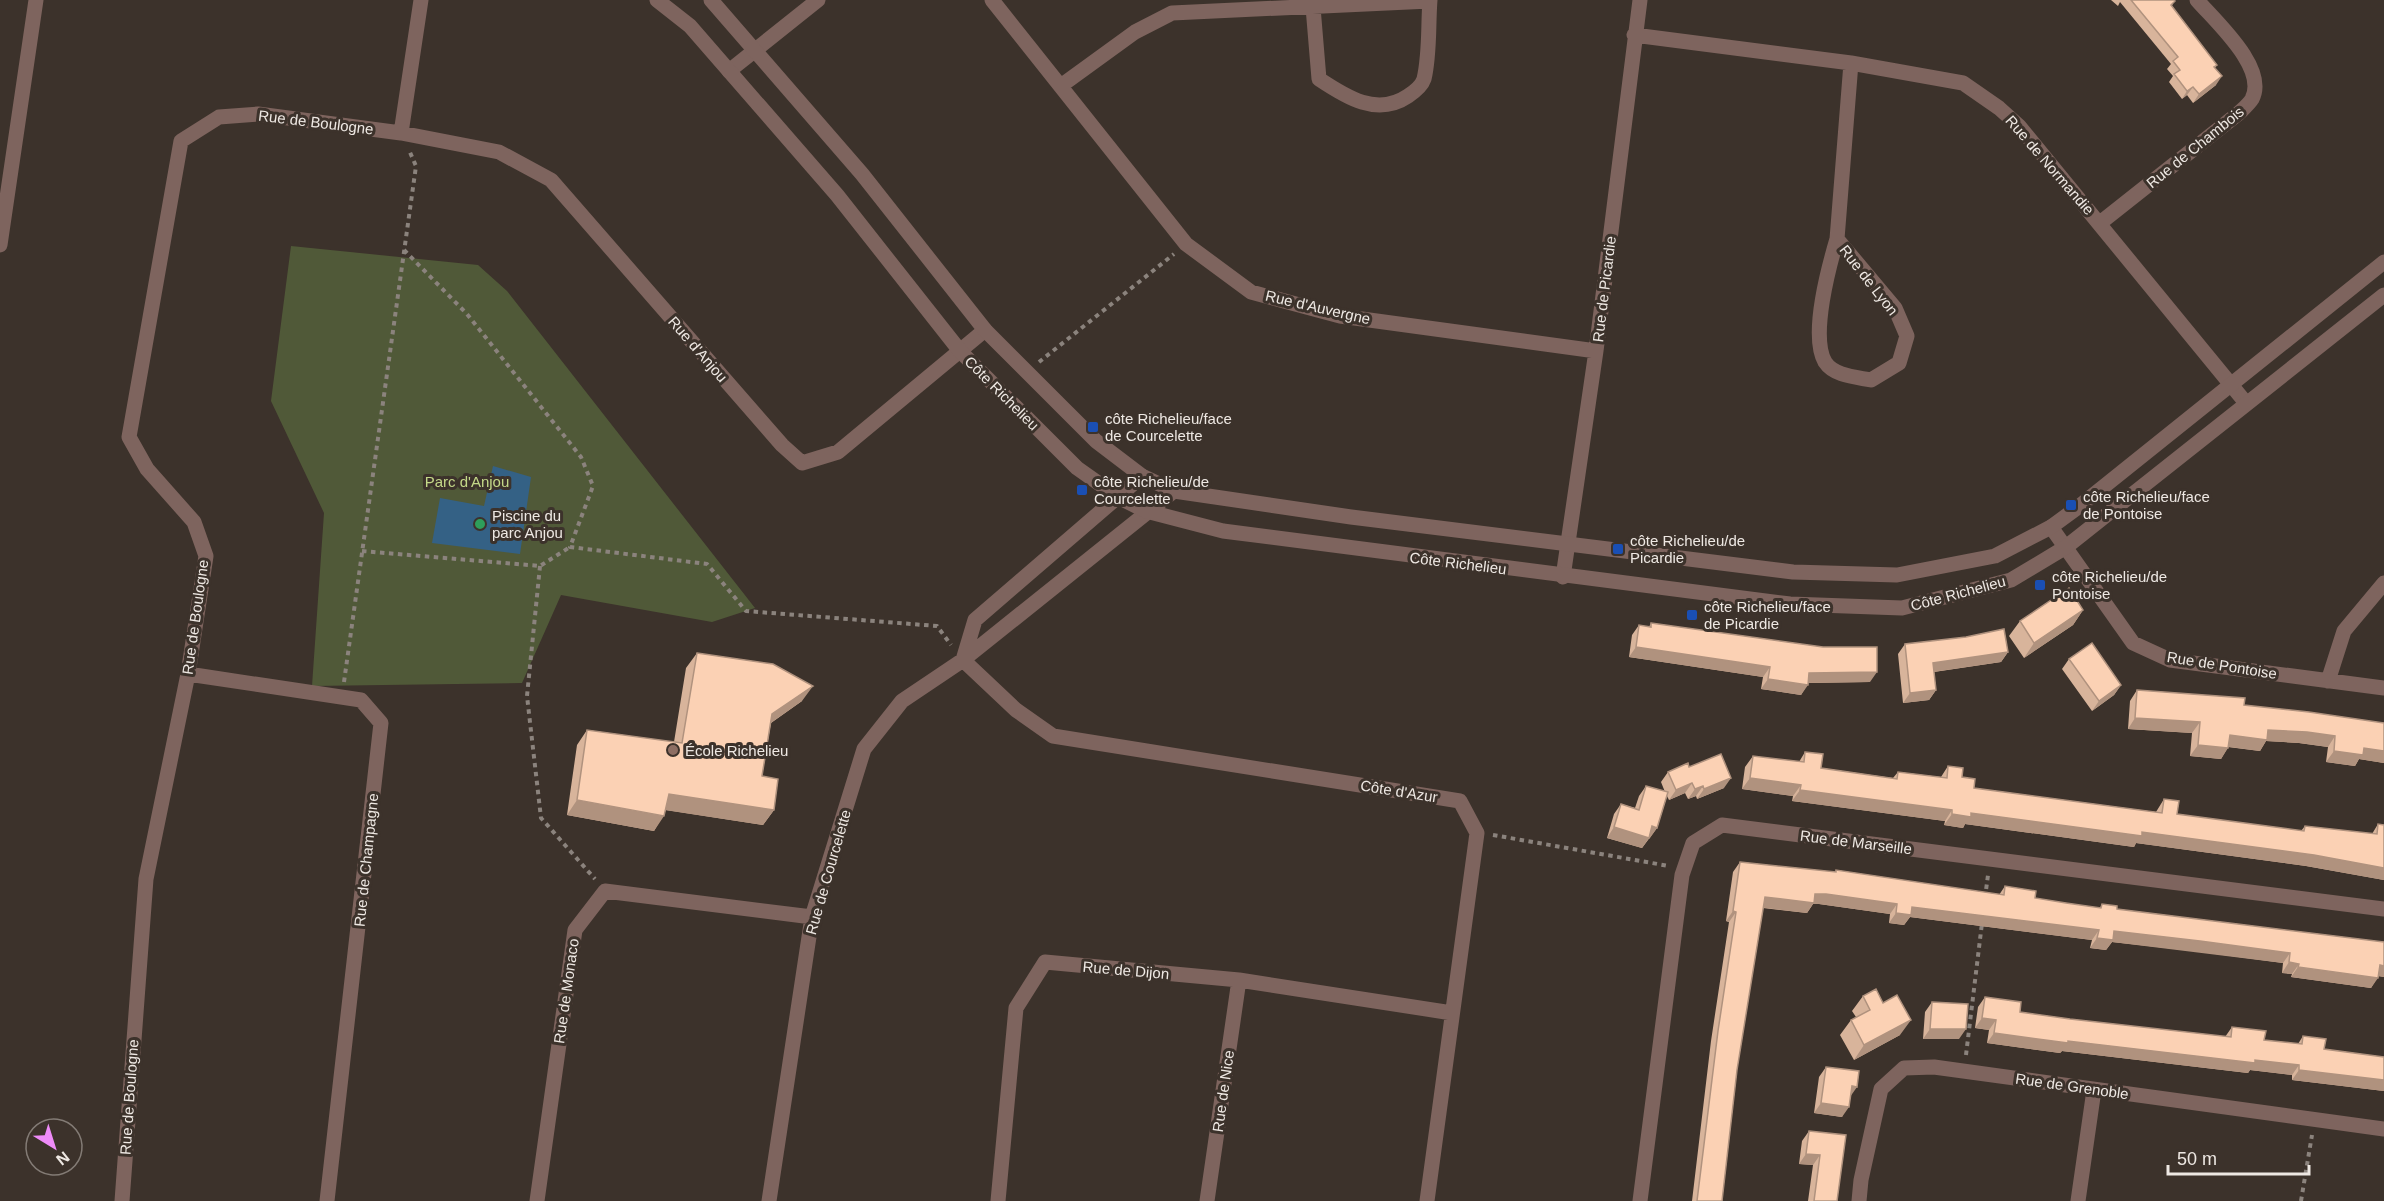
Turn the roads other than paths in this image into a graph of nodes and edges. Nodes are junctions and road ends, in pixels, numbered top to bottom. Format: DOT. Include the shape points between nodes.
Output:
graph roads {
  1 [pos="36,0"];
  2 [pos="421,0"];
  3 [pos="657,0"];
  4 [pos="711,0"];
  5 [pos="818,0"];
  6 [pos="992,0"];
  7 [pos="1430,0"];
  8 [pos="1640,0"];
  9 [pos="2197,0"];
  10 [pos="1313,7"];
  11 [pos="1634,35"];
  12 [pos="756,51"];
  13 [pos="1851,63"];
  14 [pos="729,71"];
  15 [pos="1062,85"];
  16 [pos="402,133"];
  17 [pos="5,175"];
  18 [pos="2100,223"];
  19 [pos="1837,239"];
  20 [pos="0,245"];
  21 [pos="2384,262"];
  22 [pos="2384,295"];
  23 [pos="985,330"];
  24 [pos="960,351"];
  25 [pos="1596,351"];
  26 [pos="2231,385"];
  27 [pos="2246,403"];
  28 [pos="1142,476"];
  29 [pos="1174,491"];
  30 [pos="1118,497"];
  31 [pos="1146,511"];
  32 [pos="2051,526"];
  33 [pos="1568,544"];
  34 [pos="2066,547"];
  35 [pos="1563,577"];
  36 [pos="2384,583"];
  37 [pos="963,660"];
  38 [pos="188,674"];
  39 [pos="2328,681"];
  40 [pos="2384,688"];
  41 [pos="2384,909"];
  42 [pos="812,917"];
  43 [pos="1239,980"];
  44 [pos="1452,1013"];
  45 [pos="2094,1089"];
  46 [pos="2384,1129"];
  47 [pos="122,1201"];
  48 [pos="327,1201"];
  49 [pos="537,1201"];
  50 [pos="769,1201"];
  51 [pos="998,1201"];
  52 [pos="1207,1201"];
  53 [pos="1427,1201"];
  54 [pos="1640,1201"];
  55 [pos="1859,1201"];
  56 [pos="2078,1201"];
  1 -- 17 [label="street"];
  2 -- 16 [label="street"];
  3 -- 14 [label="street, Côte Richelieu" via="690,26"];
  4 -- 12 [label="street, Côte Richelieu"];
  5 -- 12 [label="street"];
  6 -- 15 [label="street, Rue d'Auvergne"];
  7 -- 10 [label="street"];
  7 -- 10 [label="street" via="1423,81 1396,104 1350,100 1319,79"];
  8 -- 11 [label="street, Rue de Picardie"];
  9 -- 18 [label="street, Rue de Chambois" via="2246,57 2256,78 2252,98 2239,113"];
  10 -- 15 [label="street" via="1172,13 1136,32"];
  11 -- 13 [label="street, Rue de Normandie"];
  11 -- 25 [label="street, Rue de Picardie"];
  12 -- 14 [label="street"];
  12 -- 23 [label="street, Côte Richelieu" via="862,174"];
  13 -- 18 [label="street, Rue de Normandie" via="1963,83 2019,126"];
  13 -- 19 [label="street, Rue de Lyon"];
  14 -- 24 [label="street, Côte Richelieu" via="837,195"];
  15 -- 25 [label="street, Rue d'Auvergne" via="1186,244 1251,292 1340,316"];
  16 -- 24 [label="street, Rue d'Anjou" via="499,152 551,180 782,445 802,463 838,452"];
  16 -- 38 [label="street, Rue de Boulogne" via="258,114 219,117 181,141 129,437 147,469 194,522 206,556"];
  17 -- 20 [label="street"];
  18 -- 26 [label="street, Rue de Normandie"];
  19 -- 19 [label="street, Rue de Lyon" via="1824,289 1820,341 1825,362 1842,374 1871,380 1899,363 1907,336 1895,308"];
  21 -- 26 [label="street, Côte Richelieu"];
  22 -- 27 [label="street, Côte Richelieu"];
  23 -- 24 [label="street, Rue d'Anjou"];
  23 -- 28 [label="street, Côte Richelieu" via="1096,441"];
  24 -- 30 [label="street, Côte Richelieu" via="1077,468"];
  25 -- 33 [label="street, Rue de Picardie"];
  26 -- 27 [label="street, Rue de Normandie"];
  26 -- 32 [label="street, Côte Richelieu"];
  27 -- 34 [label="street, Côte Richelieu"];
  28 -- 29 [label="street, Côte Richelieu"];
  28 -- 30 [label="street"];
  29 -- 31 [label="street, Rue de Courcelette"];
  29 -- 33 [label="street, Côte Richelieu"];
  30 -- 31 [label="street, Côte Richelieu"];
  30 -- 37 [label="street" via="975,620"];
  31 -- 35 [label="street, Côte Richelieu" via="1223,531"];
  31 -- 37 [label="street, Rue de Courcelette"];
  32 -- 33 [label="street, Côte Richelieu" via="1995,556 1897,575 1793,572"];
  32 -- 34 [label="street, Rue de Pontoise"];
  33 -- 35 [label="street, Rue de Picardie"];
  34 -- 35 [label="street, Côte Richelieu" via="2011,580 1902,608 1790,604"];
  34 -- 39 [label="street, Rue de Pontoise" via="2133,643 2170,660"];
  36 -- 39 [label="street" via="2344,631"];
  37 -- 42 [label="street, Rue de Courcelette" via="902,701 864,750"];
  37 -- 44 [label="street, Côte d'Azur" via="1016,710 1053,736 1460,801 1477,832"];
  38 -- 47 [label="street, Rue de Boulogne" via="146,879"];
  38 -- 48 [label="street, Rue de Champagne" via="361,700 381,723"];
  39 -- 40 [label="street, Rue de Pontoise"];
  41 -- 54 [label="street, Rue de Marseille" via="1722,825 1693,843 1685,868"];
  42 -- 49 [label="street, Rue de Monaco" via="605,891 575,930"];
  42 -- 50 [label="street, Rue de Courcelette"];
  43 -- 44 [label="street, Rue de Dijon"];
  43 -- 51 [label="street, Rue de Dijon" via="1045,962 1016,1008"];
  43 -- 52 [label="street, Rue de Nice"];
  44 -- 53 [label="street"];
  45 -- 46 [label="street, Rue de Grenoble"];
  45 -- 55 [label="street, Rue de Grenoble" via="1935,1067 1904,1068 1881,1089"];
  45 -- 56 [label="street"];
}
